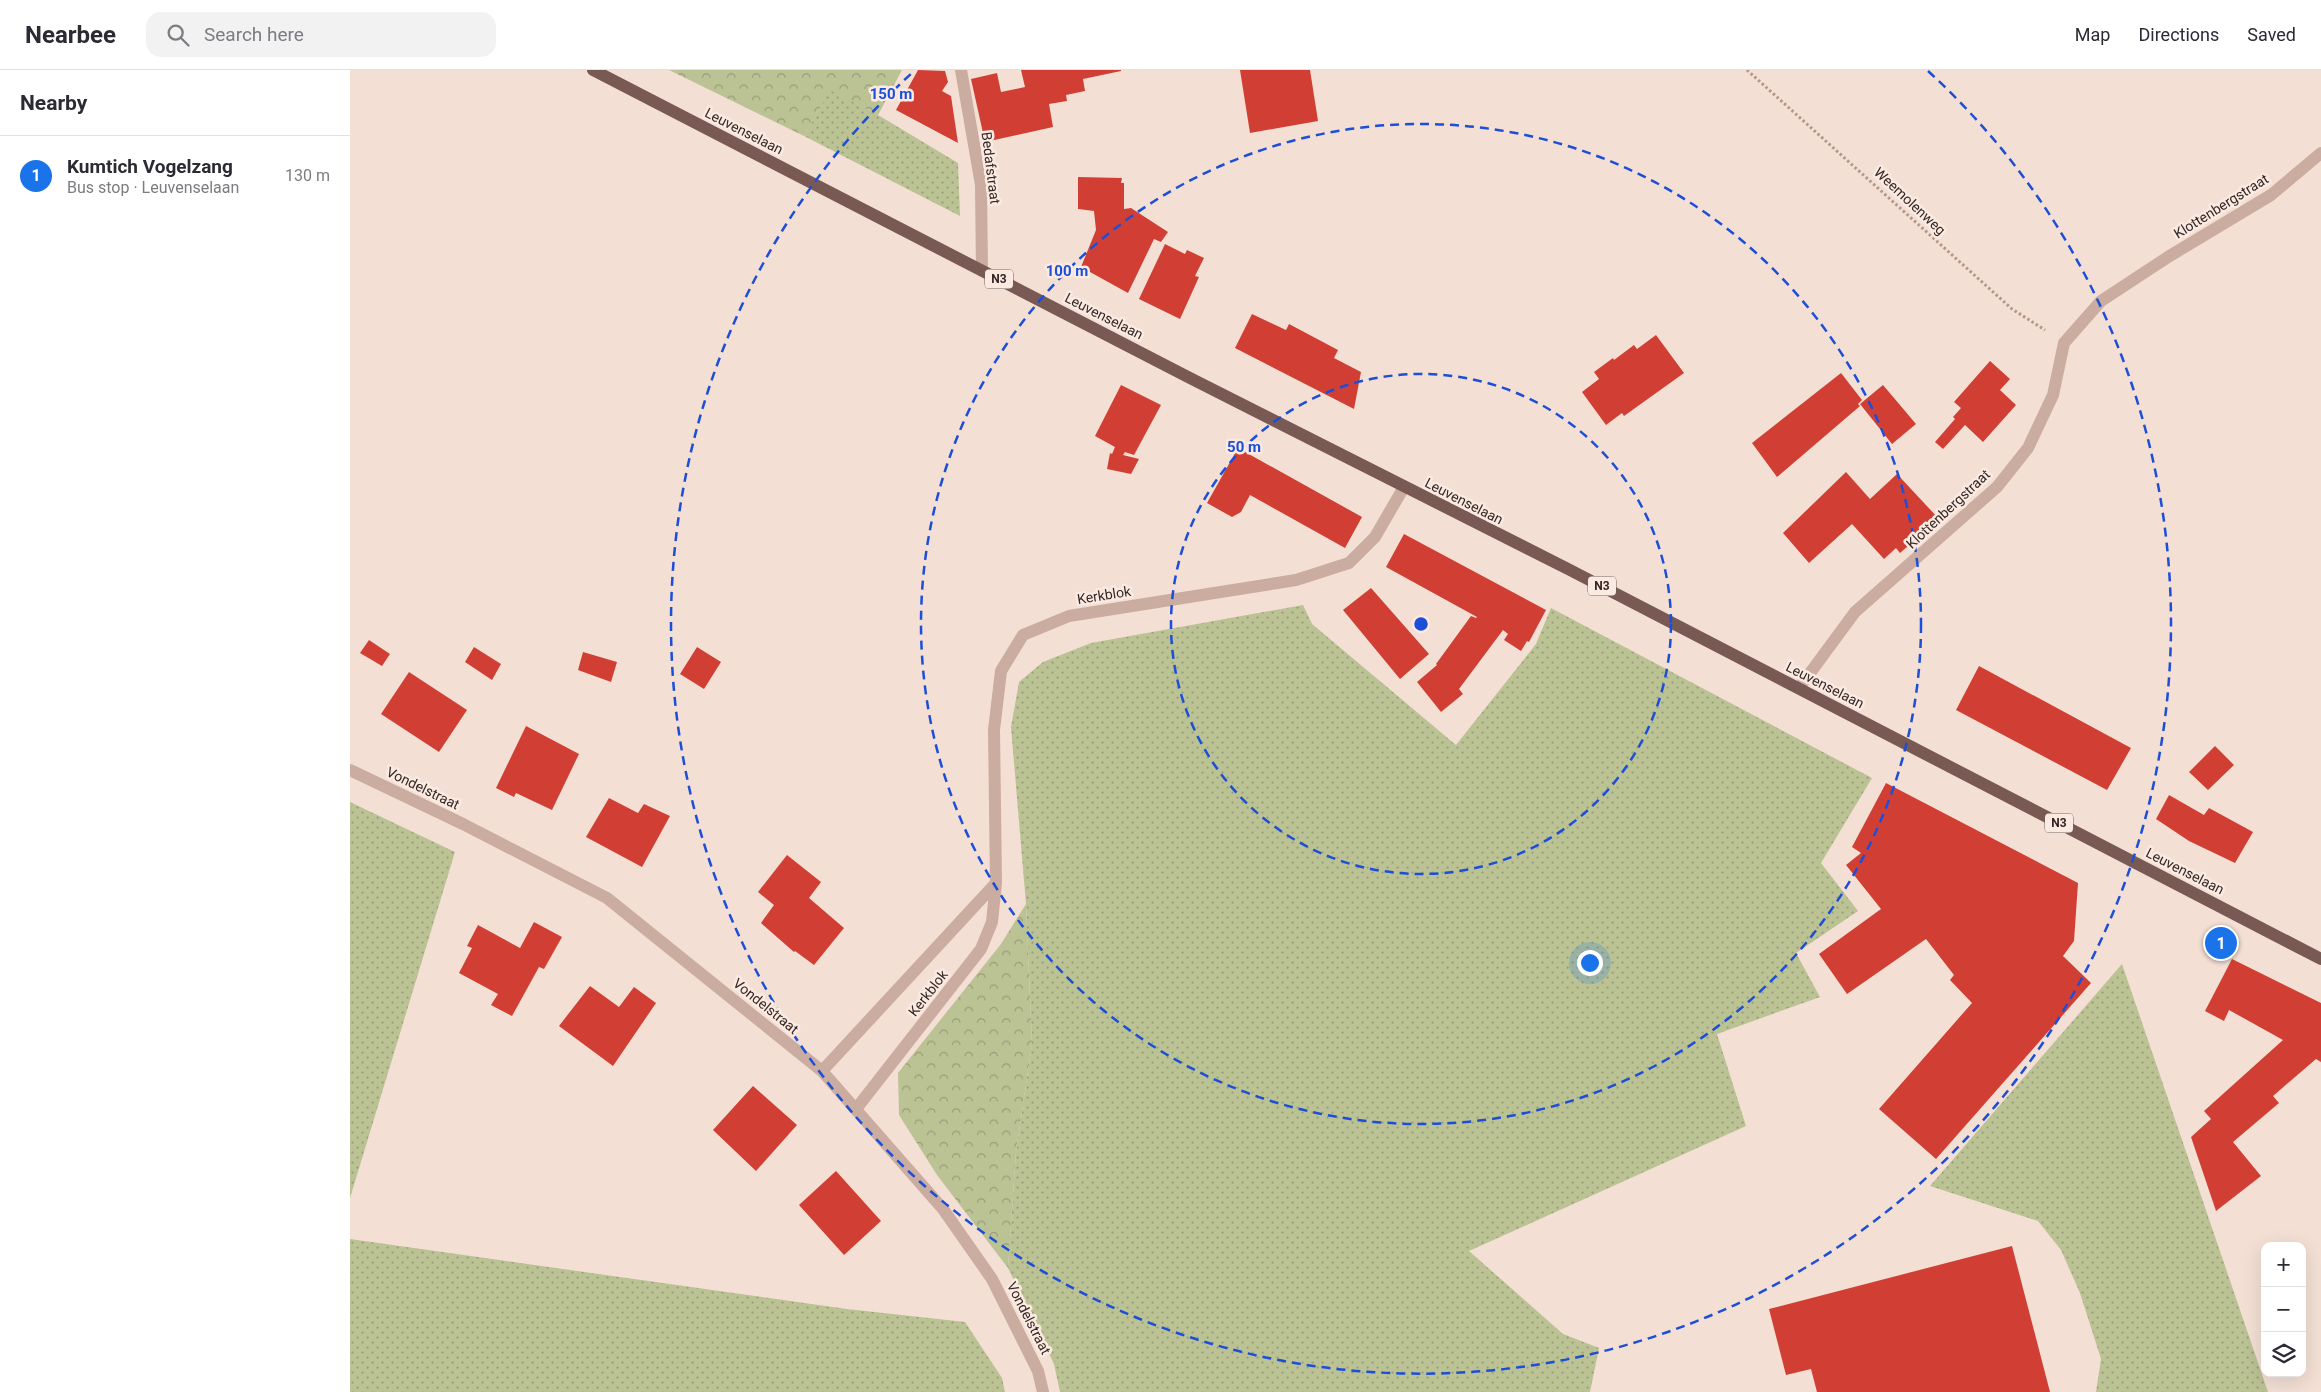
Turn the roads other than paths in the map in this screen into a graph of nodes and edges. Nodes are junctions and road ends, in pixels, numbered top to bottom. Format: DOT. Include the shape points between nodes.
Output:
graph roads {
  1 [pos="594,70"];
  2 [pos="960,70"];
  3 [pos="2321,153"];
  4 [pos="982,270"];
  5 [pos="1404,487"];
  6 [pos="1799,688"];
  7 [pos="350,770"];
  8 [pos="996,883"];
  9 [pos="2321,959"];
  10 [pos="822,1071"];
  11 [pos="856,1108"];
  12 [pos="1043,1392"];
  1 -- 4 [label="main road, Leuvenselaan / N3"];
  2 -- 4 [label="street, Bedafstraat" via="981,185"];
  3 -- 6 [label="street, Klottenbergstraat" via="2271,195 2101,301 2064,343 2053,395 2028,448 1997,487 1855,612"];
  4 -- 5 [label="main road, Leuvenselaan / N3"];
  5 -- 6 [label="main road, Leuvenselaan / N3"];
  5 -- 8 [label="street, Kerkblok" via="1375,537 1349,563 1296,580 1069,616 1023,635 1001,671 995,720"];
  6 -- 9 [label="main road, Leuvenselaan / N3"];
  7 -- 10 [label="street, Vondelstraat" via="607,898"];
  8 -- 10 [label="street, Kerkblok"];
  8 -- 11 [label="street, Kerkblok" via="992,922 981,949"];
  10 -- 11 [label="street, Vondelstraat"];
  11 -- 12 [label="street, Vondelstraat" via="943,1209 992,1279 1038,1370"];
}
